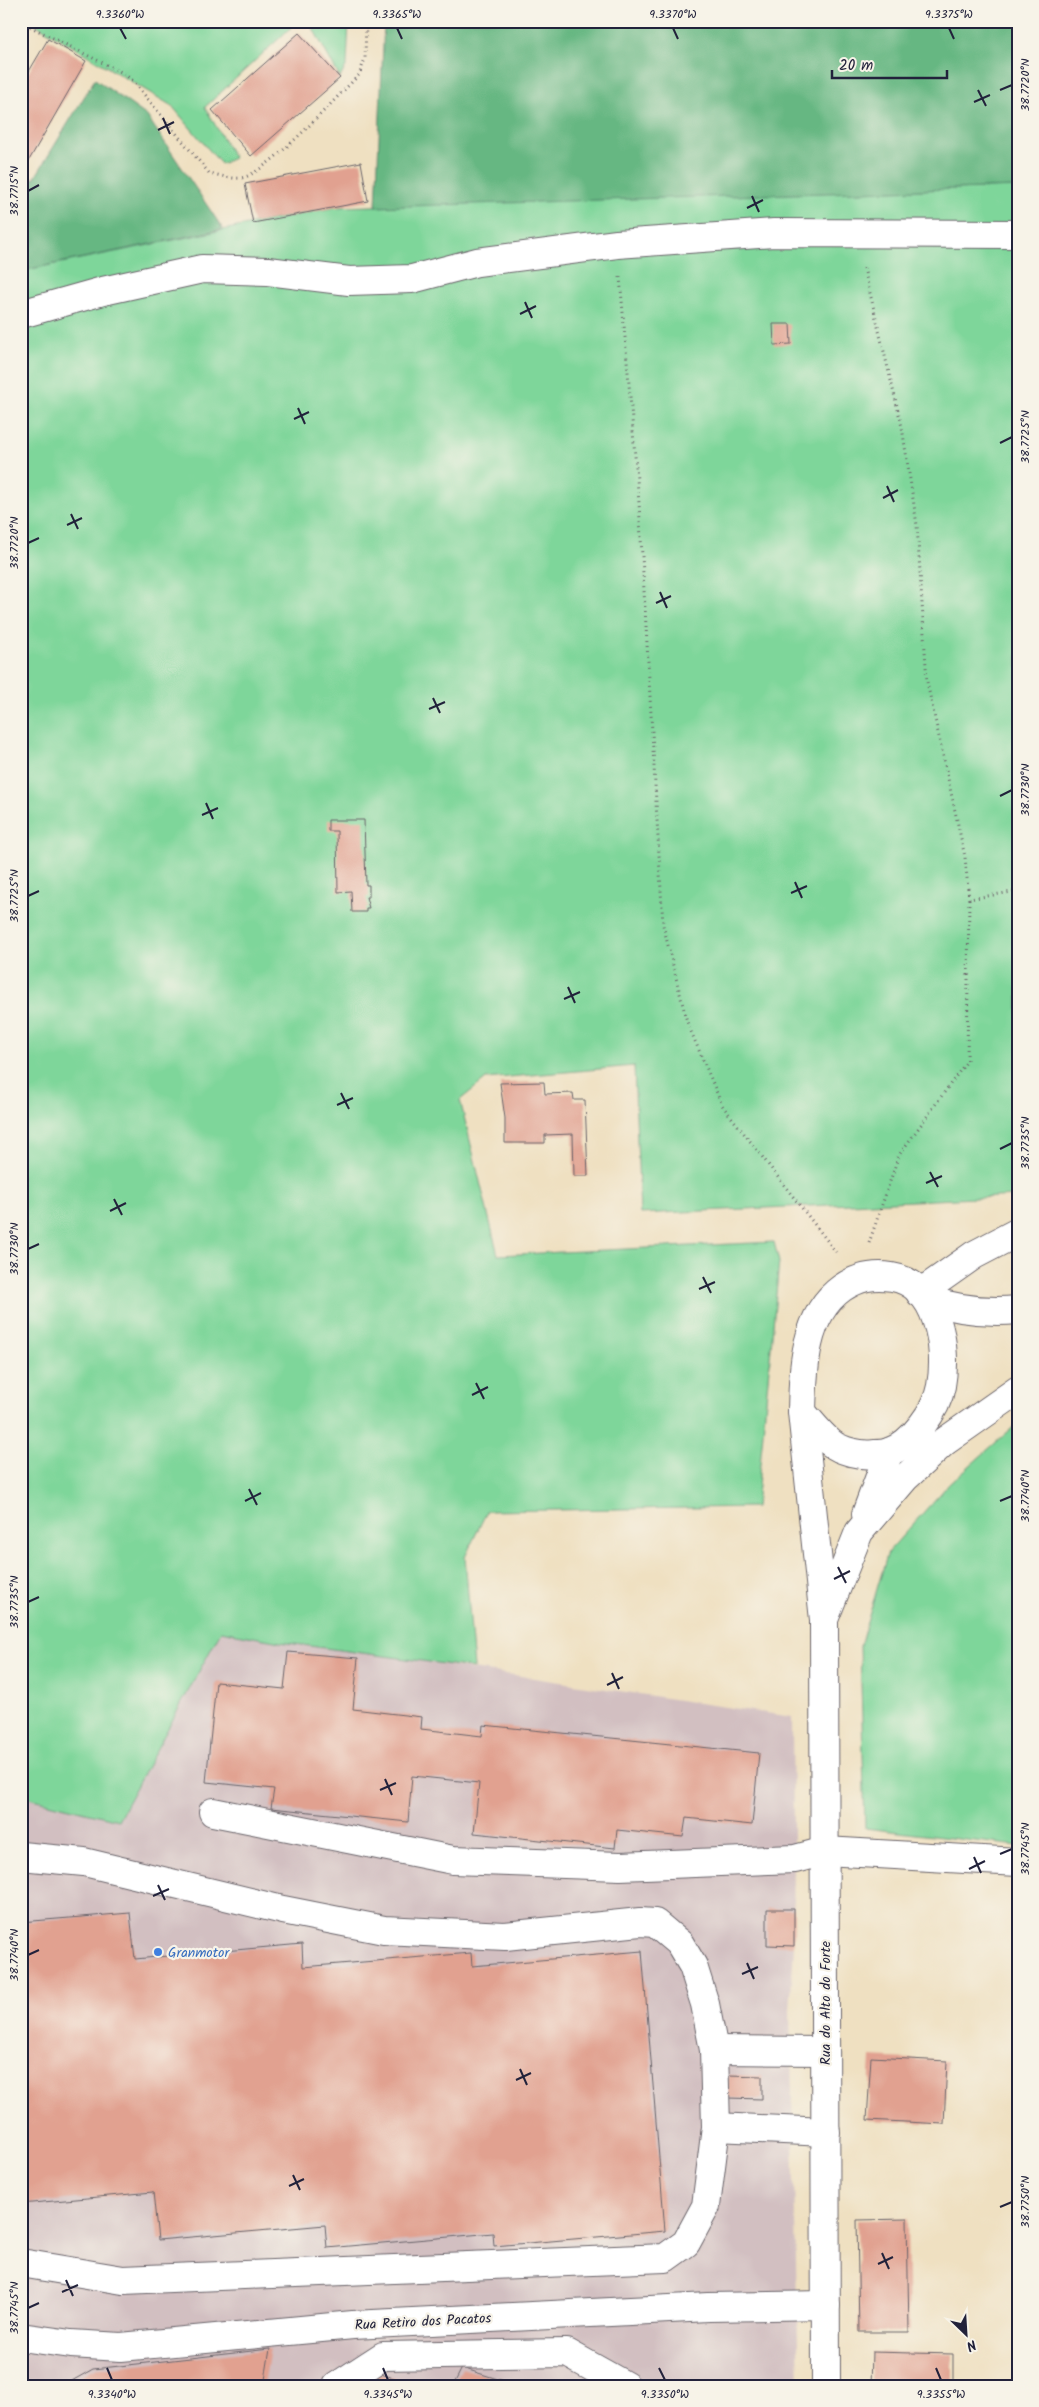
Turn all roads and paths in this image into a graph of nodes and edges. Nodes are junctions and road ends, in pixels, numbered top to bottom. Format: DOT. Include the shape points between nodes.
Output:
graph roads {
  1 [pos="366,21"];
  2 [pos="21,22"];
  3 [pos="855,234"];
  4 [pos="1018,234"];
  5 [pos="617,244"];
  6 [pos="21,314"];
  7 [pos="1018,891"];
  8 [pos="969,899"];
  9 [pos="1018,1232"];
  10 [pos="856,1279"];
  11 [pos="925,1297"];
  12 [pos="1018,1310"];
  13 [pos="1018,1382"];
  14 [pos="1018,1390"];
  15 [pos="802,1412"];
  16 [pos="918,1432"];
  17 [pos="889,1452"];
  18 [pos="859,1532"];
  19 [pos="824,1620"];
  20 [pos="212,1812"];
  21 [pos="825,1851"];
  22 [pos="21,1856"];
  23 [pos="1018,1862"];
  24 [pos="714,2050"];
  25 [pos="825,2051"];
  26 [pos="716,2127"];
  27 [pos="826,2132"];
  28 [pos="21,2263"];
  29 [pos="826,2305"];
  30 [pos="24,2340"];
  31 [pos="337,2386"];
  32 [pos="626,2386"];
  33 [pos="826,2386"];
  1 -- 2 [label="path" via="365,60 359,75 280,153 242,178 210,174 124,73"];
  3 -- 4 [label="street"];
  3 -- 5 [label="street" via="774,233"];
  3 -- 8 [label="path" via="902,427 917,525 927,682 965,857"];
  5 -- 6 [label="street" via="478,262 412,279 349,281 268,271 202,270 103,291"];
  5 -- 10 [label="path" via="639,503 663,925 687,1022 722,1105"];
  7 -- 8 [label="path"];
  8 -- 10 [label="path" via="966,1061 899,1155"];
  9 -- 11 [label="street" via="974,1255"];
  10 -- 11 [label="street" via="881,1276 904,1279"];
  10 -- 15 [label="street" via="829,1298 810,1331"];
  11 -- 12 [label="street" via="964,1309"];
  11 -- 16 [label="street" via="936,1320 943,1350 941,1387"];
  13 -- 16 [label="street"];
  14 -- 18 [label="street" via="944,1442 905,1478"];
  15 -- 17 [label="street" via="832,1444 863,1456"];
  15 -- 19 [label="street, Rua do Alto do Forte"];
  16 -- 17 [label="street"];
  17 -- 18 [label="street"];
  18 -- 19 [label="street"];
  19 -- 21 [label="street, Rua do Alto do Forte"];
  20 -- 21 [label="street" via="453,1860 620,1866 795,1859"];
  21 -- 23 [label="street"];
  21 -- 25 [label="street, Rua do Alto do Forte"];
  22 -- 24 [label="street" via="84,1862 283,1910 384,1930 505,1936 655,1923 680,1944 693,1966"];
  24 -- 25 [label="street"];
  24 -- 26 [label="street"];
  25 -- 27 [label="street, Rua do Alto do Forte"];
  26 -- 27 [label="street"];
  26 -- 28 [label="street" via="706,2206 686,2243 665,2258 123,2280"];
  27 -- 29 [label="street, Rua do Alto do Forte"];
  29 -- 30 [label="street, Rua Retiro dos Pacatos" via="709,2307 353,2325 121,2347"];
  29 -- 33 [label="street, Rua do Alto do Forte"];
  31 -- 32 [label="street" via="384,2356 567,2353"];
}
